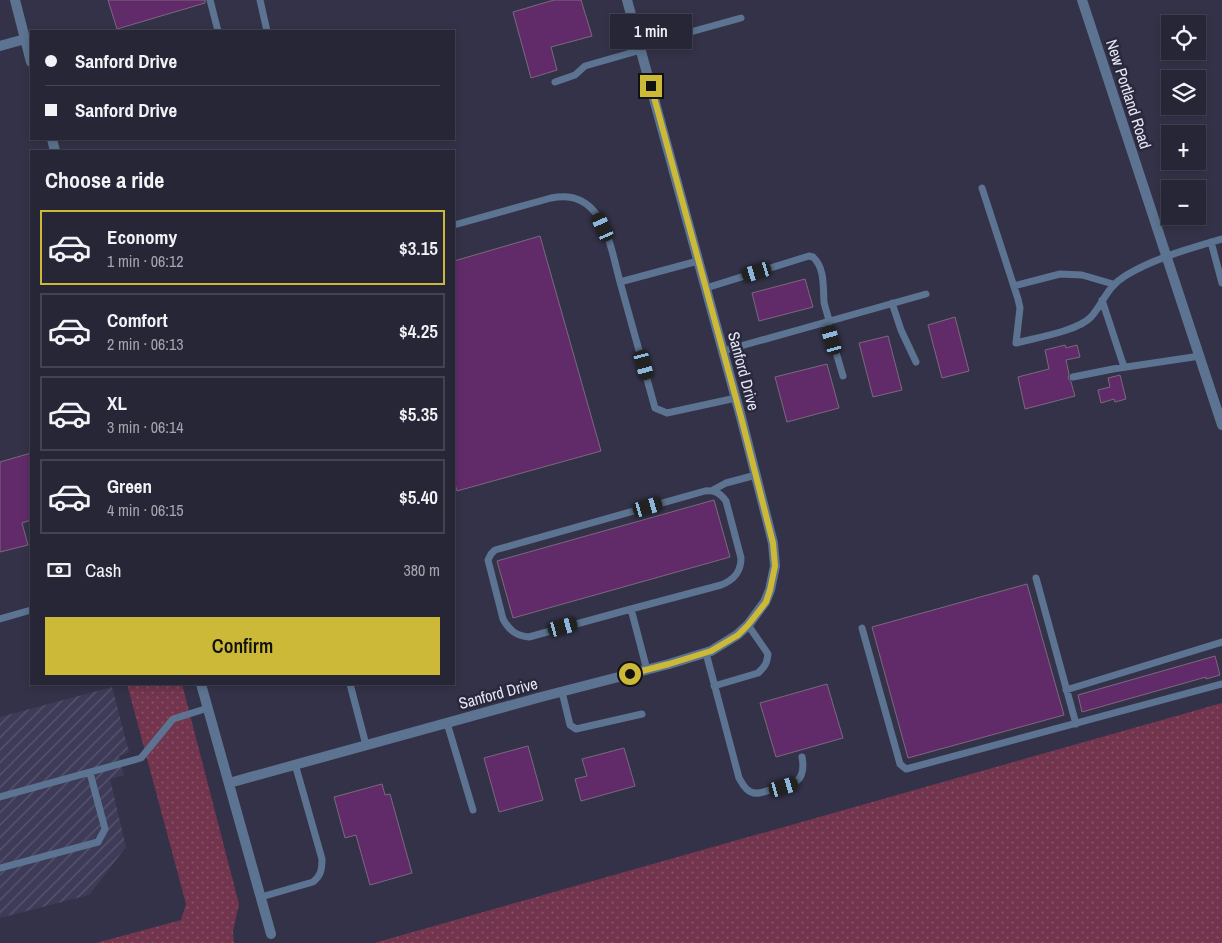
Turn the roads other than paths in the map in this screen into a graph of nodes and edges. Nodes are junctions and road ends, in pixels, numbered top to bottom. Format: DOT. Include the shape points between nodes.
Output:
graph roads {
  1 [pos="15,0"];
  2 [pos="210,0"];
  3 [pos="260,0"];
  4 [pos="627,0"];
  5 [pos="1082,0"];
  6 [pos="741,18"];
  7 [pos="218,30"];
  8 [pos="267,30"];
  9 [pos="25,39"];
  10 [pos="0,46"];
  11 [pos="640,48"];
  12 [pos="30,58"];
  13 [pos="556,82"];
  14 [pos="982,188"];
  15 [pos="455,225"];
  16 [pos="1222,239"];
  17 [pos="1211,242"];
  18 [pos="1167,258"];
  19 [pos="698,261"];
  20 [pos="620,282"];
  21 [pos="1222,283"];
  22 [pos="1113,284"];
  23 [pos="1014,286"];
  24 [pos="706,288"];
  25 [pos="926,294"];
  26 [pos="1102,300"];
  27 [pos="892,303"];
  28 [pos="828,321"];
  29 [pos="723,351"];
  30 [pos="1200,356"];
  31 [pos="916,362"];
  32 [pos="1124,367"];
  33 [pos="843,376"];
  34 [pos="1073,377"];
  35 [pos="736,398"];
  36 [pos="1222,425"];
  37 [pos="756,475"];
  38 [pos="713,490"];
  39 [pos="1036,578"];
  40 [pos="631,609"];
  41 [pos="30,610"];
  42 [pos="0,619"];
  43 [pos="748,625"];
  44 [pos="862,628"];
  45 [pos="1222,642"];
  46 [pos="706,653"];
  47 [pos="647,670"];
  48 [pos="1222,684"];
  49 [pos="201,685"];
  50 [pos="350,685"];
  51 [pos="714,686"];
  52 [pos="1066,690"];
  53 [pos="562,692"];
  54 [pos="208,708"];
  55 [pos="642,714"];
  56 [pos="447,723"];
  57 [pos="1076,724"];
  58 [pos="366,745"];
  59 [pos="802,757"];
  60 [pos="295,764"];
  61 [pos="90,773"];
  62 [pos="229,783"];
  63 [pos="0,797"];
  64 [pos="473,810"];
  65 [pos="0,868"];
  66 [pos="261,897"];
  67 [pos="272,938"];
  1 -- 9 [label="street"];
  2 -- 7 [label="lane"];
  3 -- 8 [label="lane"];
  4 -- 11 [label="street, Sanford Drive"];
  5 -- 18 [label="street, New Portland Road"];
  6 -- 11 [label="lane"];
  9 -- 10 [label="street"];
  9 -- 12 [label="street"];
  11 -- 13 [label="lane" via="585,66 574,75"];
  11 -- 19 [label="street, Sanford Drive"];
  14 -- 23 [label="lane"];
  15 -- 20 [label="lane" via="551,198 571,197 582,201 597,214"];
  16 -- 17 [label="lane"];
  17 -- 18 [label="lane"];
  17 -- 21 [label="lane"];
  18 -- 22 [label="lane" via="1136,270"];
  18 -- 30 [label="street, New Portland Road"];
  19 -- 20 [label="lane"];
  19 -- 24 [label="street, Sanford Drive"];
  20 -- 35 [label="lane" via="655,408 667,413"];
  22 -- 23 [label="lane" via="1082,275 1060,274"];
  22 -- 26 [label="lane"];
  23 -- 26 [label="lane" via="1020,308 1016,343 1079,326 1091,317"];
  24 -- 28 [label="lane" via="813,256 820,267"];
  24 -- 29 [label="street, Sanford Drive"];
  25 -- 27 [label="lane"];
  26 -- 32 [label="lane"];
  27 -- 28 [label="lane"];
  27 -- 31 [label="lane"];
  28 -- 29 [label="lane"];
  28 -- 33 [label="lane"];
  29 -- 35 [label="street, Sanford Drive"];
  30 -- 32 [label="lane"];
  30 -- 36 [label="street, New Portland Road"];
  32 -- 34 [label="lane"];
  35 -- 37 [label="street, Sanford Drive"];
  37 -- 38 [label="lane"];
  37 -- 43 [label="street, Sanford Drive" via="773,543 775,566 766,602"];
  38 -- 40 [label="lane" via="726,501 741,558 738,574 721,585"];
  38 -- 40 [label="lane" via="490,554 488,560 504,619 508,627 521,636 529,637"];
  39 -- 52 [label="lane"];
  40 -- 47 [label="lane"];
  41 -- 42 [label="lane"];
  43 -- 46 [label="street, Sanford Drive" via="738,635"];
  43 -- 51 [label="lane" via="768,654 768,662 758,673"];
  44 -- 57 [label="lane" via="903,768"];
  45 -- 52 [label="lane"];
  46 -- 47 [label="street, Sanford Drive"];
  46 -- 51 [label="lane"];
  47 -- 53 [label="street, Sanford Drive"];
  48 -- 57 [label="lane"];
  49 -- 54 [label="street"];
  50 -- 58 [label="lane"];
  51 -- 59 [label="lane" via="743,787 759,793 794,784 803,774"];
  52 -- 57 [label="lane"];
  53 -- 55 [label="lane" via="572,728"];
  53 -- 56 [label="street, Sanford Drive"];
  54 -- 61 [label="lane" via="173,719 141,758"];
  54 -- 62 [label="street"];
  56 -- 58 [label="street, Sanford Drive"];
  56 -- 64 [label="lane"];
  58 -- 60 [label="street, Sanford Drive"];
  60 -- 62 [label="street, Sanford Drive"];
  60 -- 66 [label="lane" via="322,868 313,882"];
  61 -- 63 [label="lane"];
  61 -- 65 [label="lane" via="105,829 98,842"];
  62 -- 66 [label="street"];
  66 -- 67 [label="street"];
}
